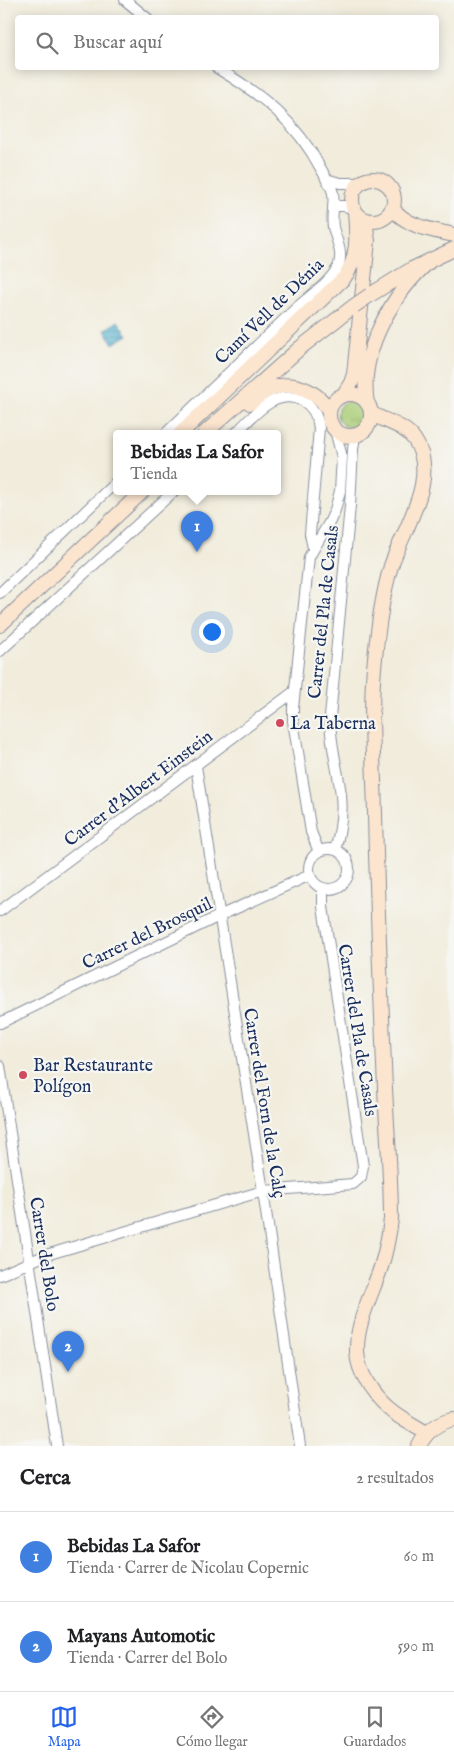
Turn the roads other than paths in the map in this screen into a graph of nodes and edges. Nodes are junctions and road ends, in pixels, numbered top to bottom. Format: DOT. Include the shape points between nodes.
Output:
graph roads {
  1 [pos="125,0"];
  2 [pos="142,15"];
  3 [pos="220,70"];
  4 [pos="326,179"];
  5 [pos="353,183"];
  6 [pos="332,191"];
  7 [pos="333,206"];
  8 [pos="392,208"];
  9 [pos="363,215"];
  10 [pos="454,235"];
  11 [pos="454,250"];
  12 [pos="431,260"];
  13 [pos="354,374"];
  14 [pos="344,394"];
  15 [pos="366,404"];
  16 [pos="329,412"];
  17 [pos="390,422"];
  18 [pos="169,430"];
  19 [pos="184,430"];
  20 [pos="207,430"];
  21 [pos="219,430"];
  22 [pos="239,430"];
  23 [pos="335,430"];
  24 [pos="361,431"];
  25 [pos="113,485"];
  26 [pos="129,495"];
  27 [pos="139,495"];
  28 [pos="147,495"];
  29 [pos="170,495"];
  30 [pos="112,521"];
  31 [pos="313,548"];
  32 [pos="0,593"];
  33 [pos="0,625"];
  34 [pos="0,651"];
  35 [pos="295,691"];
  36 [pos="196,766"];
  37 [pos="335,850"];
  38 [pos="319,852"];
  39 [pos="310,875"];
  40 [pos="323,888"];
  41 [pos="0,911"];
  42 [pos="219,916"];
  43 [pos="0,1023"];
  44 [pos="0,1066"];
  45 [pos="263,1191"];
  46 [pos="30,1263"];
  47 [pos="0,1275"];
  48 [pos="454,1419"];
  49 [pos="426,1433"];
  50 [pos="57,1446"];
  51 [pos="300,1446"];
  52 [pos="419,1446"];
  1 -- 2 [label="street"];
  3 -- 4 [label="street" via="280,112 311,149"];
  4 -- 5 [label="street"];
  4 -- 6 [label="street"];
  5 -- 6 [label="street"];
  5 -- 8 [label="main road" via="373,178 387,183 394,198"];
  5 -- 9 [label="main road" via="355,187 351,198"];
  6 -- 7 [label="street, Camí Vell de Dénia"];
  7 -- 9 [label="street" via="345,206"];
  7 -- 18 [label="street, Camí Vell de Dénia" via="333,226 340,247 337,268"];
  8 -- 9 [label="main road" via="386,216"];
  8 -- 10 [label="main road" via="410,223"];
  9 -- 13 [label="main road" via="368,241"];
  9 -- 19 [label="main road" via="356,252 344,278"];
  11 -- 12 [label="main road"];
  12 -- 15 [label="main road" via="403,288 381,326 369,365"];
  12 -- 20 [label="main road, bridge" via="354,306 300,348"];
  13 -- 14 [label="main road"];
  13 -- 15 [label="main road" via="356,386"];
  14 -- 15 [label="main road" via="352,393"];
  14 -- 16 [label="main road" via="335,399"];
  15 -- 17 [label="main road"];
  15 -- 24 [label="main road"];
  16 -- 21 [label="main road" via="316,395 300,388 281,386 256,398"];
  16 -- 23 [label="main road" via="329,421"];
  17 -- 24 [label="main road" via="374,423"];
  17 -- 49 [label="main road" via="413,438 423,461 423,479 391,567 374,664 376,837 391,1219 388,1242 360,1328 357,1353 366,1382 378,1398 398,1416"];
  22 -- 31 [label="street, Carrer del Pla de Casals" via="270,402 298,399 314,411 319,428 310,534"];
  23 -- 24 [label="main road" via="345,436"];
  23 -- 31 [label="street, Carrer del Pla de Casals" via="342,457 339,499 326,531"];
  24 -- 37 [label="street, Carrer del Pla de Casals" via="353,449 330,717 342,806"];
  25 -- 32 [label="street"];
  26 -- 30 [label="main road"];
  27 -- 30 [label="main road"];
  28 -- 30 [label="main road"];
  29 -- 34 [label="street"];
  30 -- 33 [label="main road"];
  31 -- 35 [label="street, Carrer del Pla de Casals" via="308,563"];
  35 -- 36 [label="street, Carrer d'Albert Einstein"];
  35 -- 38 [label="street, Carrer del Pla de Casals" via="293,721 311,832"];
  36 -- 41 [label="street, Carrer d'Albert Einstein"];
  36 -- 42 [label="street, Carrer del Forn de la Calç"];
  37 -- 38 [label="street"];
  37 -- 40 [label="street" via="348,863 347,878 337,887"];
  38 -- 39 [label="street" via="311,861"];
  39 -- 40 [label="street"];
  39 -- 42 [label="street, Carrer del Brosquil"];
  40 -- 45 [label="street, Carrer del Pla de Casals" via="323,907 363,1166 361,1178 353,1184"];
  42 -- 43 [label="street, Carrer del Brosquil"];
  42 -- 45 [label="street, Carrer del Forn de la Calç"];
  44 -- 46 [label="street, Carrer del Bolo"];
  45 -- 46 [label="street" via="46,1254"];
  45 -- 51 [label="street, Carrer del Forn de la Calç"];
  46 -- 47 [label="street"];
  46 -- 50 [label="street, Carrer del Bolo"];
  48 -- 49 [label="main road" via="436,1425"];
  49 -- 52 [label="main road"];
}
